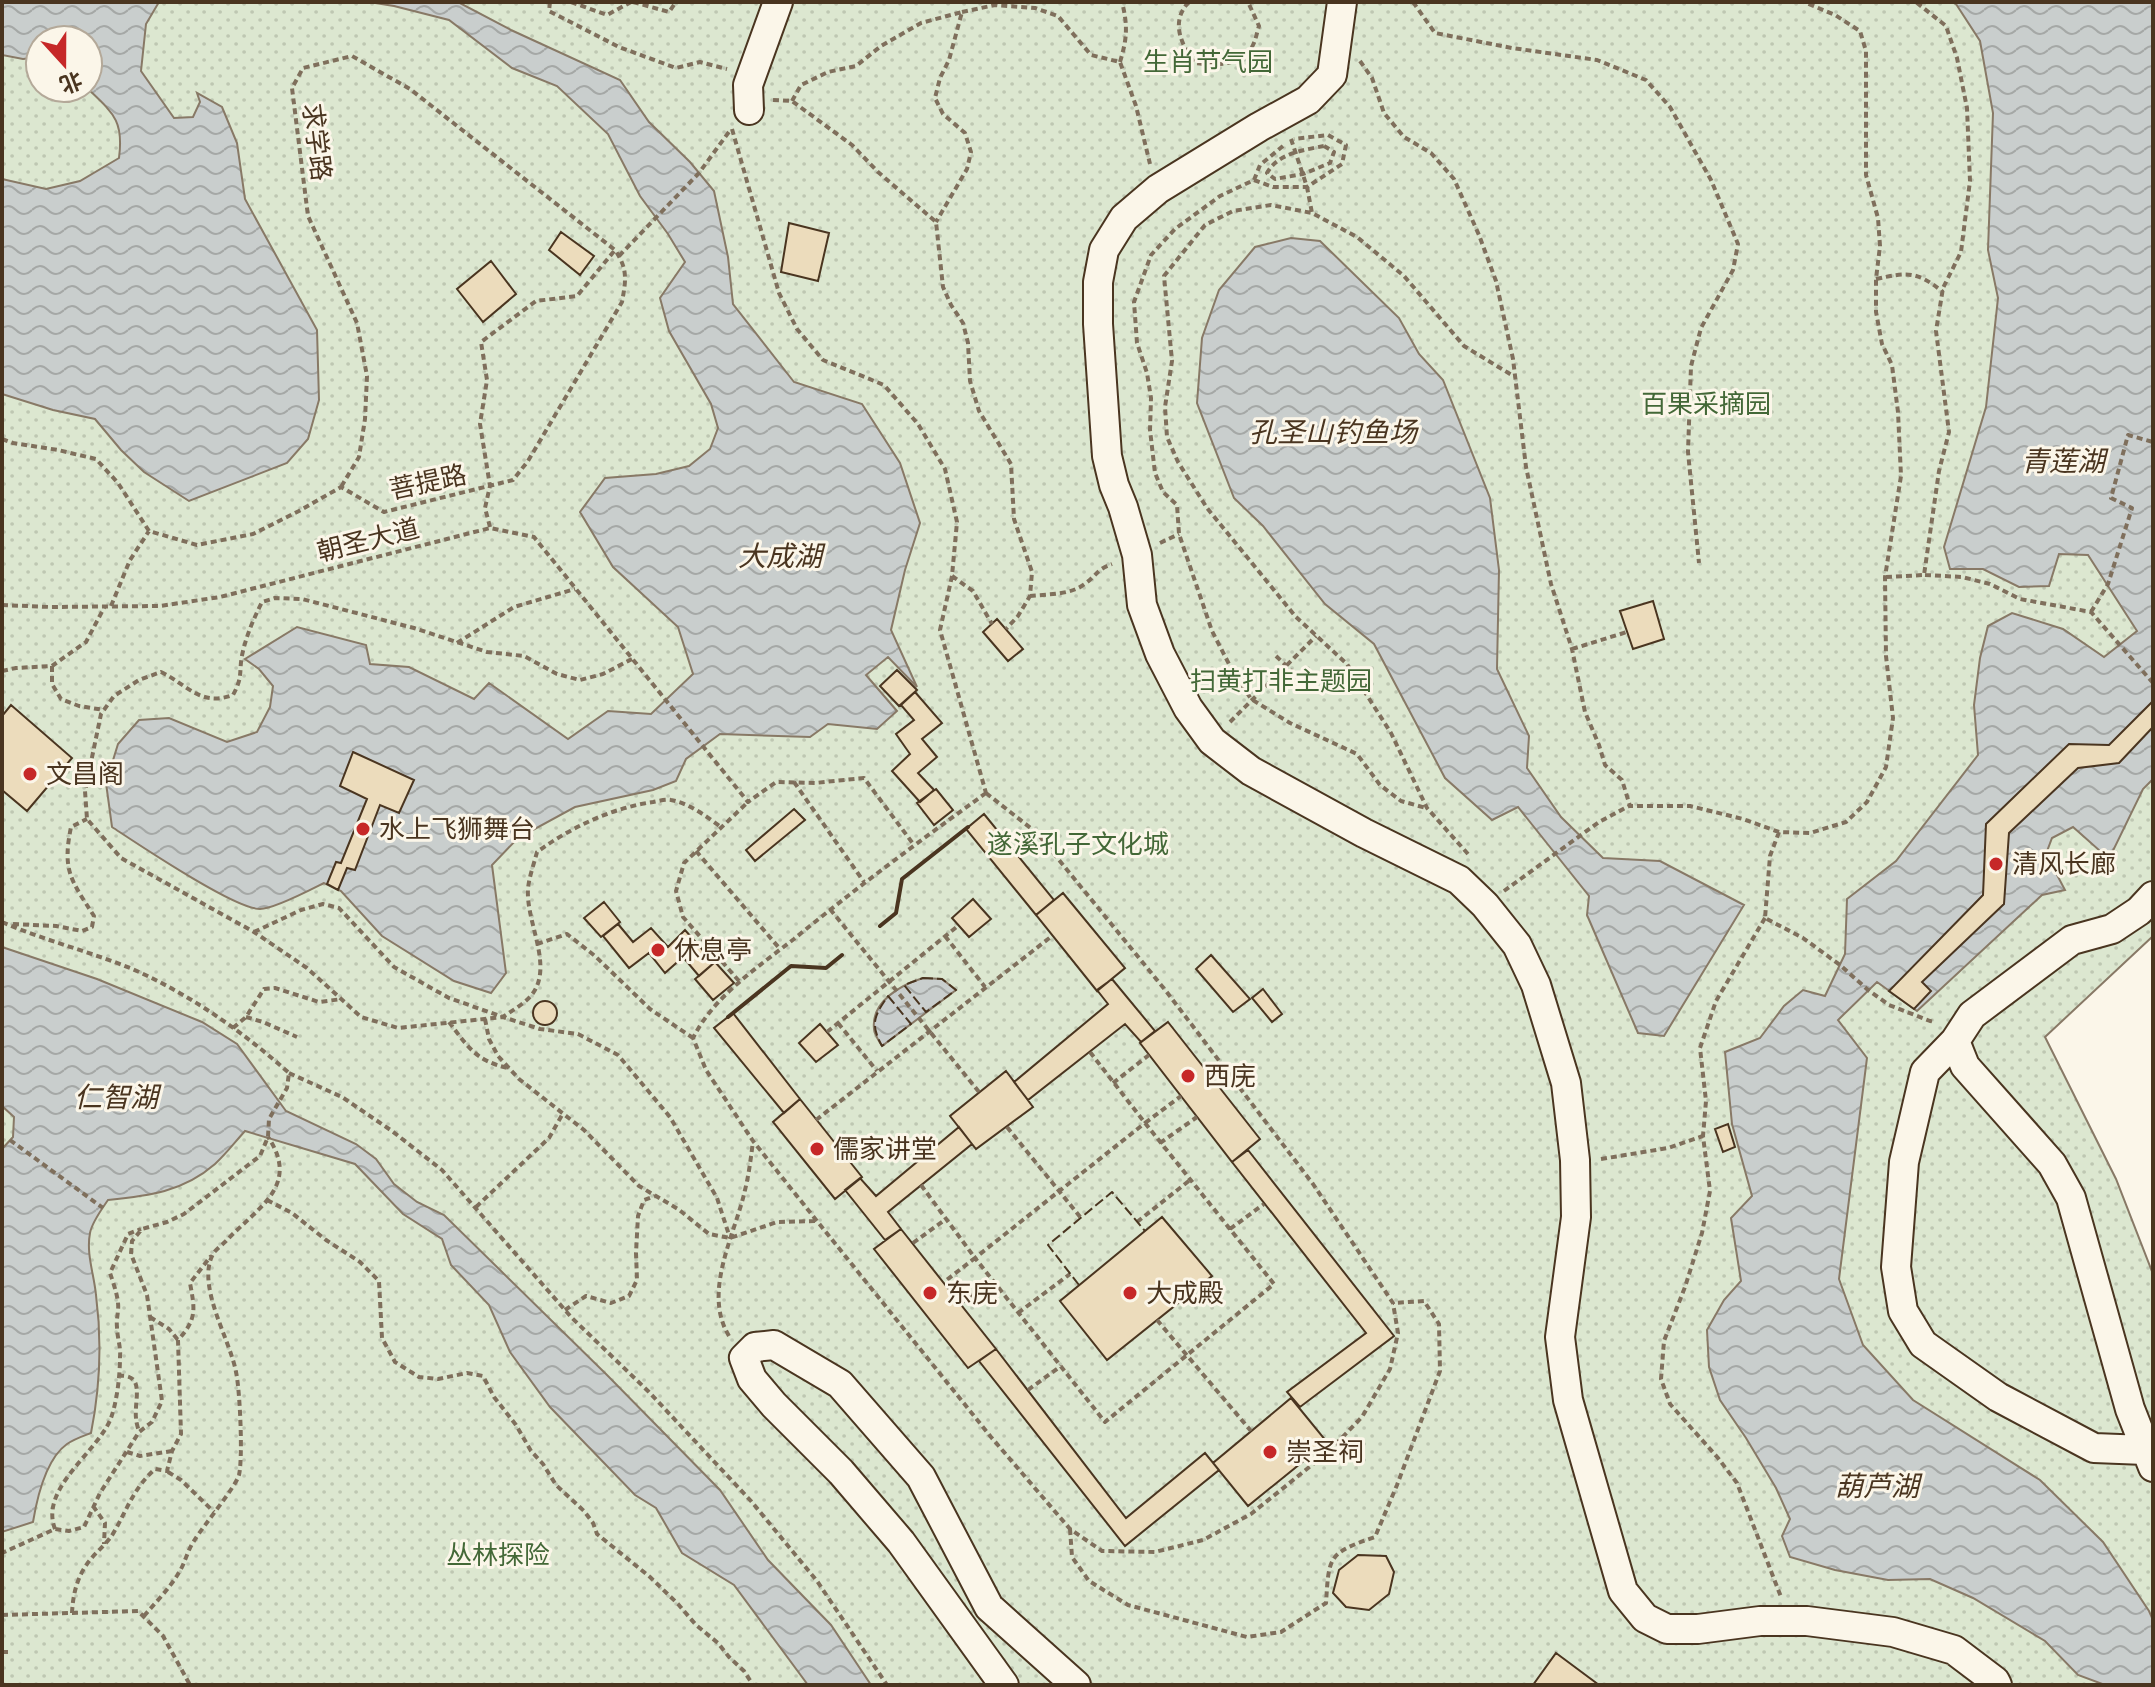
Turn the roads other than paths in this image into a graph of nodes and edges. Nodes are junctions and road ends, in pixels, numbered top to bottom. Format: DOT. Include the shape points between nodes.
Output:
graph roads {
  1 [pos="778,2"];
  2 [pos="1342,2"];
  3 [pos="749,110"];
  4 [pos="2153,896"];
  5 [pos="1960,1032"];
  6 [pos="2149,1459"];
  7 [pos="1004,1685"];
  8 [pos="1076,1685"];
  9 [pos="1997,1685"];
  1 -- 3 [label="lane" via="748,85"];
  2 -- 9 [label="lane" via="1332,75 1286,127 1158,189 1124,218 1104,250 1098,324 1107,456 1137,555 1142,605 1160,654 1212,741 1251,771 1459,880 1517,945 1536,985 1566,1083 1576,1217 1560,1337 1568,1400 1623,1591 1645,1618 1667,1629 1807,1621 1893,1632 1954,1650"];
  4 -- 5 [label="lane" via="2112,929 2072,940 1972,1015"];
  5 -- 6 [label="lane" via="1965,1066 2052,1164 2071,1198"];
  5 -- 6 [label="lane" via="1925,1072 1904,1162 1896,1267 1903,1311 1923,1344 1998,1397 2094,1448"];
  7 -- 8 [label="lane" via="901,1542 752,1379 744,1358 755,1347 774,1345 840,1384 921,1477 989,1607"];
}
